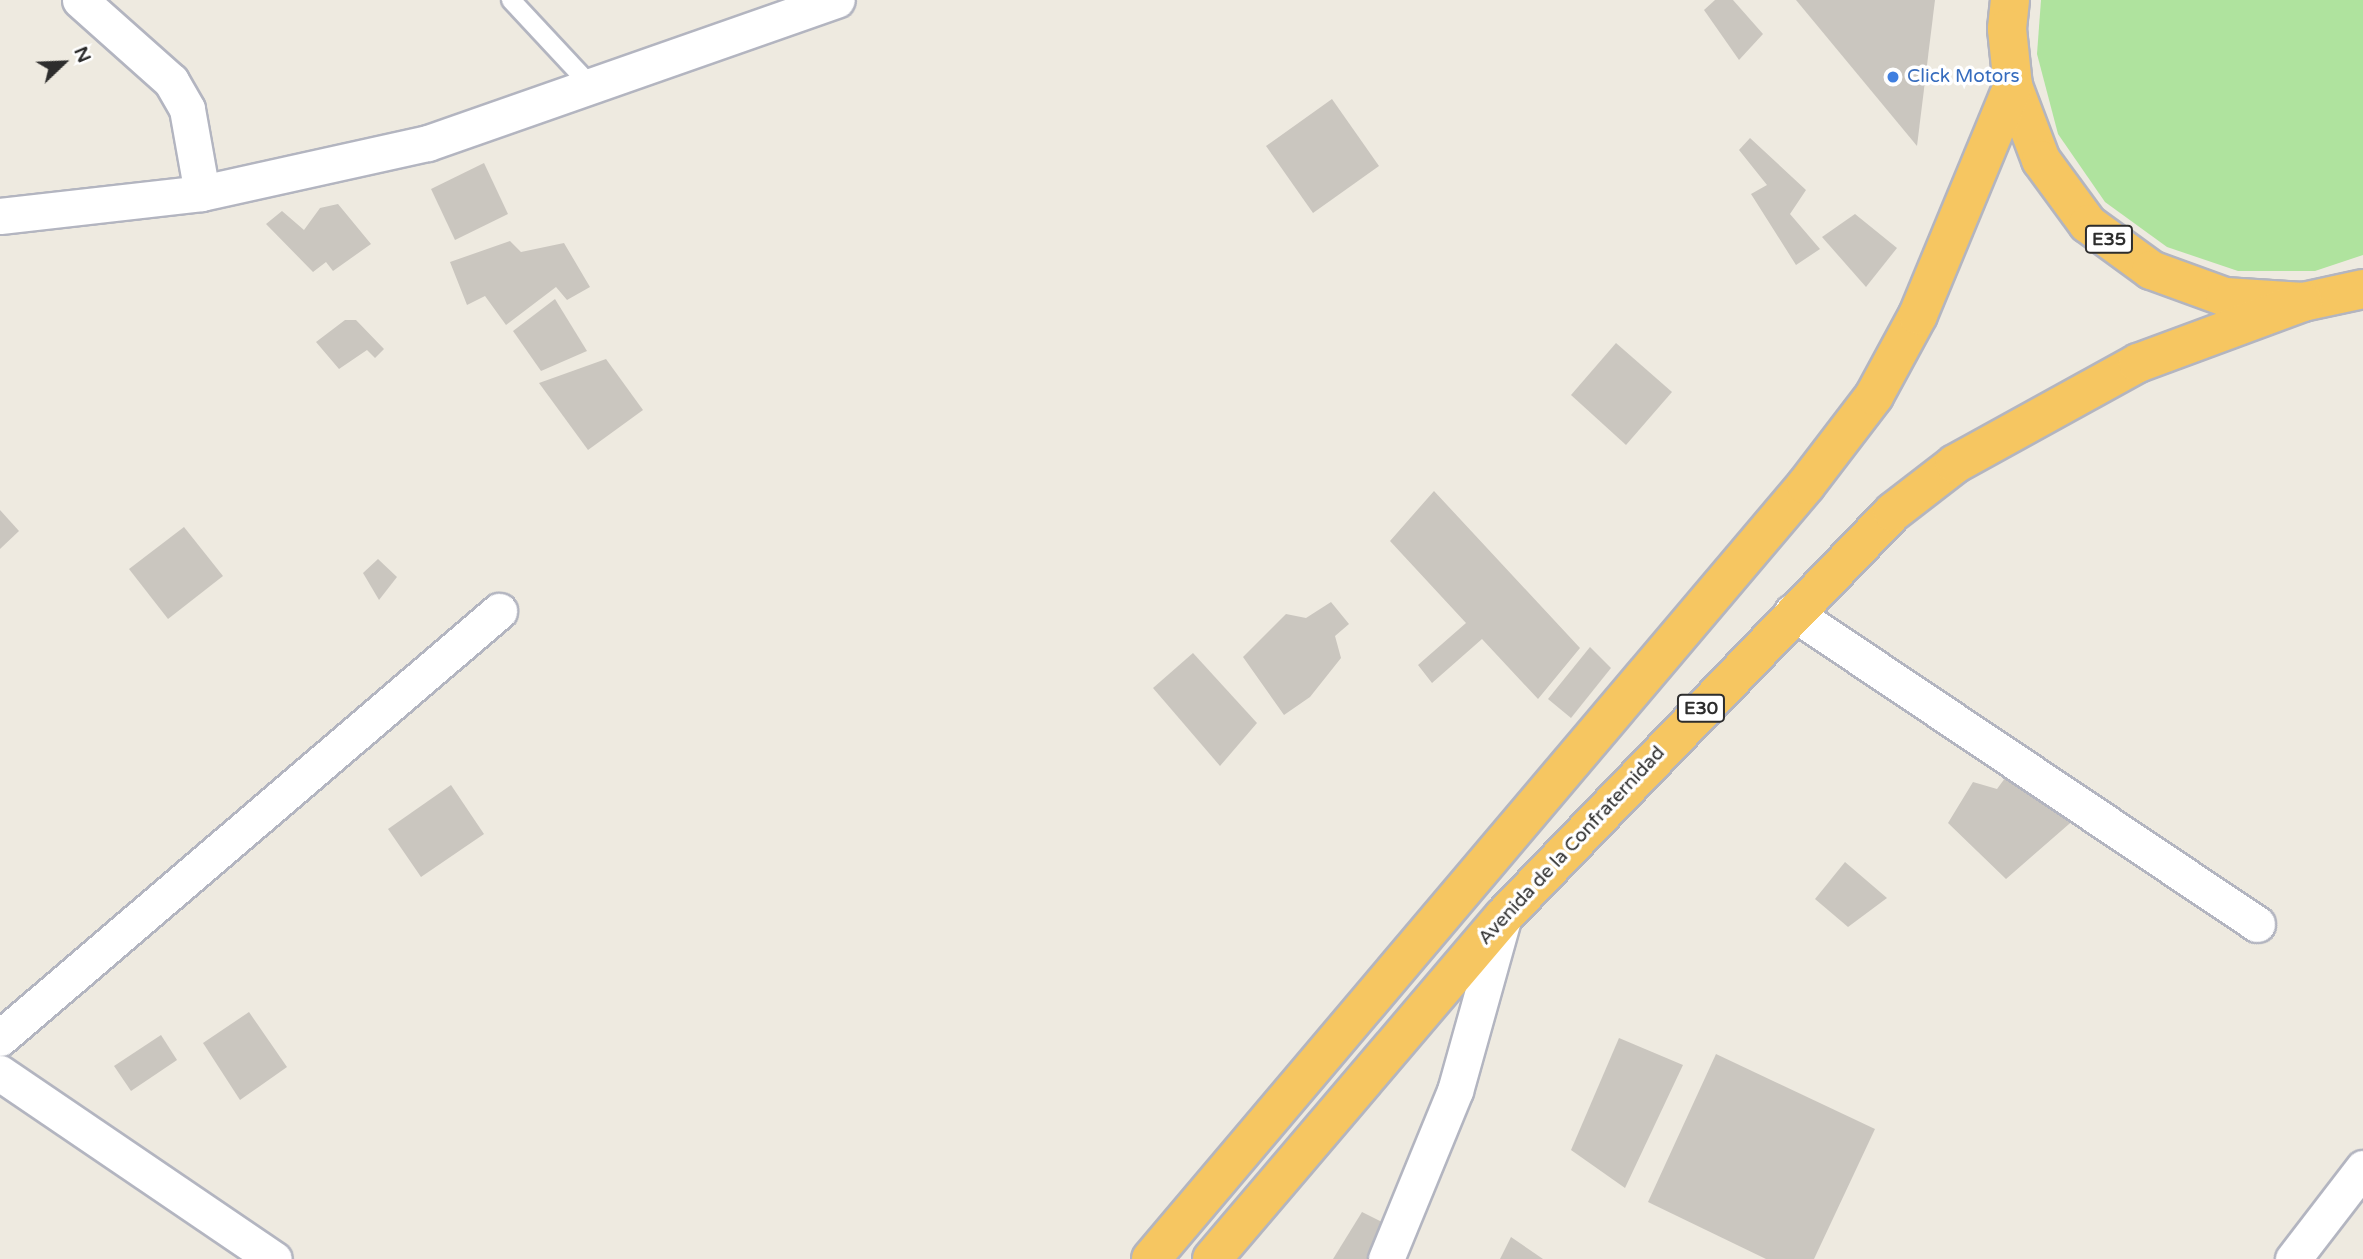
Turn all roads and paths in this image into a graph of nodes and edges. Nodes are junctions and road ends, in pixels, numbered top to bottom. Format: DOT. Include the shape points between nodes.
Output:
graph roads {
  1 [pos="80,0"];
  2 [pos="511,0"];
  3 [pos="836,0"];
  4 [pos="2010,0"];
  5 [pos="2013,86"];
  6 [pos="594,89"];
  7 [pos="202,193"];
  8 [pos="0,216"];
  9 [pos="2363,289"];
  10 [pos="2303,302"];
  11 [pos="499,611"];
  12 [pos="1792,612"];
  13 [pos="1504,916"];
  14 [pos="2257,924"];
  15 [pos="0,1038"];
  16 [pos="0,1073"];
  17 [pos="2363,1168"];
  18 [pos="274,1259"];
  19 [pos="1151,1259"];
  20 [pos="1212,1259"];
  21 [pos="1386,1259"];
  22 [pos="2293,1259"];
  1 -- 7 [label="street" via="171,81 187,109"];
  2 -- 6 [label="lane"];
  3 -- 6 [label="street"];
  4 -- 5 [label="highway, E35" via="2007,29"];
  5 -- 10 [label="highway, E35" via="2041,160 2072,202 2088,223 2151,270 2225,297"];
  5 -- 19 [label="highway" via="1918,314 1874,396 1806,485"];
  6 -- 7 [label="street" via="428,143"];
  7 -- 8 [label="street"];
  9 -- 10 [label="highway, E35"];
  10 -- 12 [label="highway, Avenida de la Confraternidad / E30" via="2138,363 1955,464 1893,512"];
  11 -- 15 [label="street"];
  12 -- 13 [label="highway, Avenida de la Confraternidad / E30"];
  12 -- 14 [label="street"];
  13 -- 20 [label="highway, Avenida de la Confraternidad / E30"];
  13 -- 21 [label="street" via="1455,1091"];
  16 -- 18 [label="street"];
  17 -- 22 [label="street"];
}
